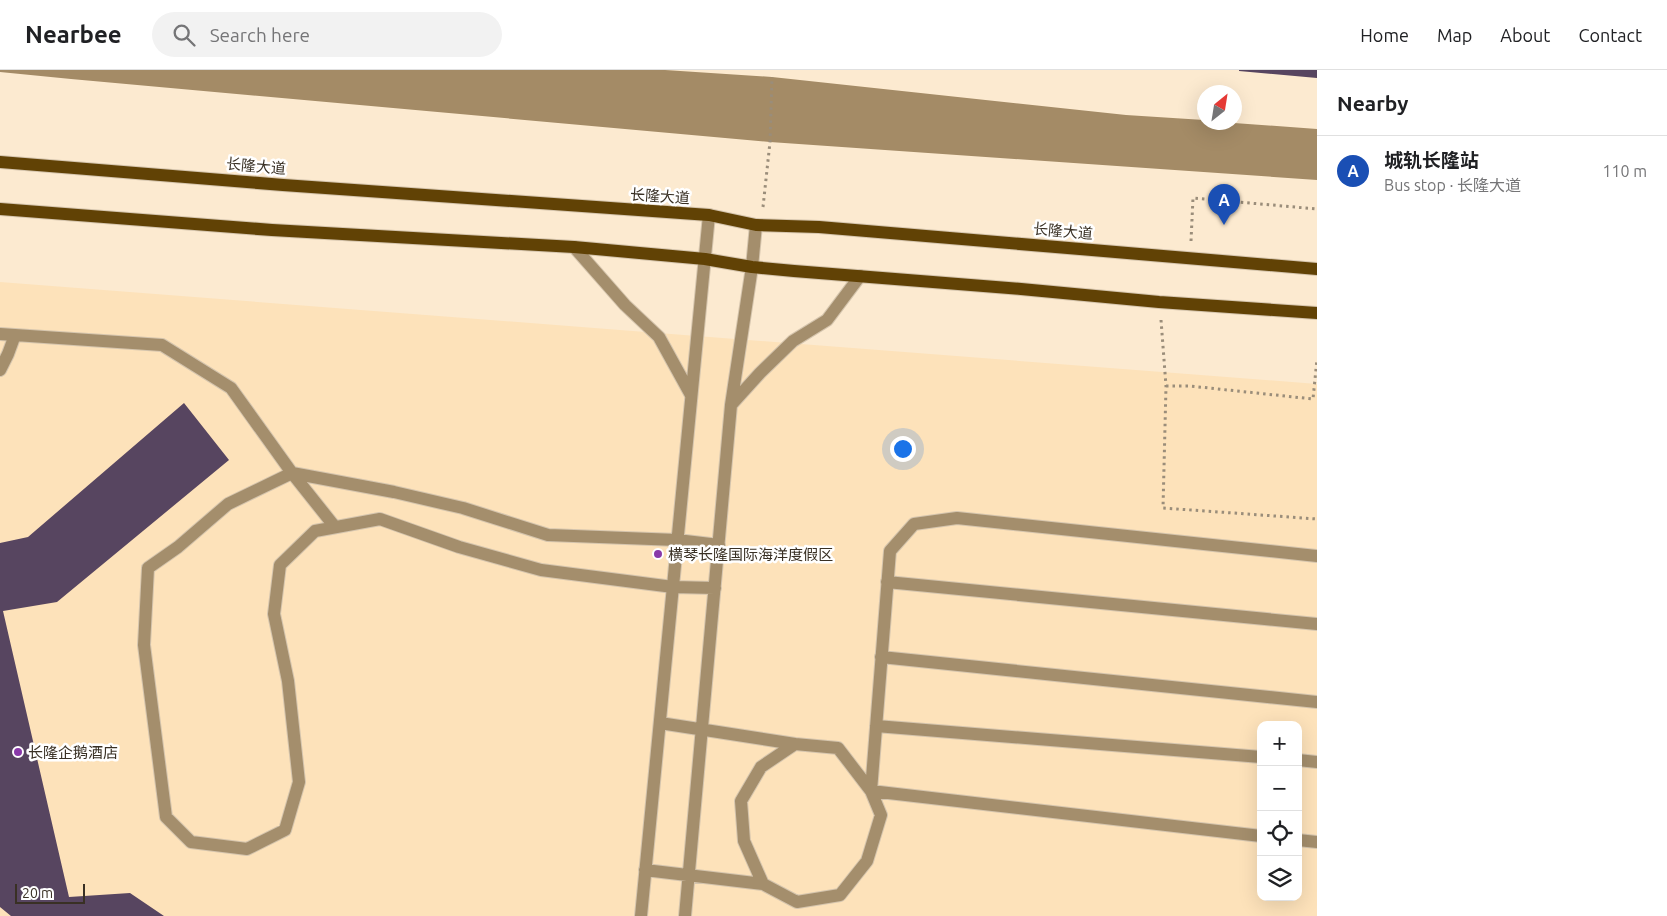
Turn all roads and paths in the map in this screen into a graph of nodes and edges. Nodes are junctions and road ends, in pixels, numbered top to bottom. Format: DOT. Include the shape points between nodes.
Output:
graph roads {
  1 [pos="772,77"];
  2 [pos="0,162"];
  3 [pos="0,209"];
  4 [pos="1317,209"];
  5 [pos="708,215"];
  6 [pos="759,225"];
  7 [pos="574,247"];
  8 [pos="1190,258"];
  9 [pos="705,259"];
  10 [pos="752,267"];
  11 [pos="1317,269"];
  12 [pos="860,276"];
  13 [pos="1159,302"];
  14 [pos="1317,313"];
  15 [pos="0,334"];
  16 [pos="15,335"];
  17 [pos="1317,359"];
  18 [pos="0,370"];
  19 [pos="1166,386"];
  20 [pos="691,396"];
  21 [pos="731,406"];
  22 [pos="292,473"];
  23 [pos="1317,519"];
  24 [pos="335,527"];
  25 [pos="677,540"];
  26 [pos="719,545"];
  27 [pos="1317,556"];
  28 [pos="887,582"];
  29 [pos="673,587"];
  30 [pos="715,588"];
  31 [pos="1317,624"];
  32 [pos="882,657"];
  33 [pos="1317,702"];
  34 [pos="660,723"];
  35 [pos="876,726"];
  36 [pos="702,729"];
  37 [pos="795,744"];
  38 [pos="1257,757"];
  39 [pos="1302,760"];
  40 [pos="1317,762"];
  41 [pos="871,791"];
  42 [pos="1257,836"];
  43 [pos="1302,840"];
  44 [pos="1317,842"];
  45 [pos="645,870"];
  46 [pos="689,876"];
  47 [pos="763,884"];
  48 [pos="641,916"];
  49 [pos="685,916"];
  1 -- 6 [label="path" via="770,142"];
  2 -- 5 [label="main road, 长隆大道"];
  3 -- 7 [label="main road" via="262,229"];
  4 -- 8 [label="path" via="1193,198"];
  5 -- 6 [label="main road, 长隆大道"];
  5 -- 9 [label="lane"];
  6 -- 8 [label="main road, 长隆大道" via="819,227"];
  6 -- 10 [label="lane"];
  7 -- 9 [label="main road"];
  7 -- 20 [label="lane" via="658,337"];
  8 -- 11 [label="main road, 长隆大道"];
  9 -- 10 [label="main road"];
  9 -- 20 [label="lane"];
  10 -- 12 [label="main road"];
  10 -- 21 [label="lane"];
  12 -- 13 [label="main road"];
  12 -- 21 [label="lane" via="827,320 794,341"];
  13 -- 14 [label="main road"];
  13 -- 19 [label="path"];
  15 -- 16 [label="lane"];
  16 -- 18 [label="lane"];
  16 -- 22 [label="lane" via="162,344 231,388"];
  17 -- 19 [label="path" via="1313,399"];
  19 -- 23 [label="path" via="1163,508"];
  20 -- 25 [label="lane"];
  21 -- 26 [label="lane"];
  22 -- 24 [label="lane"];
  22 -- 24 [label="lane" via="228,504 148,568 144,645 166,817 191,842 247,848 285,830 299,782 288,681 274,614 280,565 315,531"];
  22 -- 25 [label="lane" via="463,508 548,535"];
  24 -- 29 [label="lane" via="380,519 541,570"];
  25 -- 26 [label="lane"];
  25 -- 29 [label="lane"];
  26 -- 30 [label="lane"];
  27 -- 28 [label="lane" via="957,518 914,524 890,551"];
  28 -- 31 [label="lane"];
  28 -- 32 [label="lane"];
  29 -- 30 [label="lane"];
  29 -- 34 [label="lane"];
  30 -- 36 [label="lane"];
  32 -- 33 [label="lane"];
  32 -- 35 [label="lane"];
  34 -- 36 [label="lane"];
  34 -- 45 [label="lane"];
  35 -- 38 [label="lane"];
  35 -- 41 [label="lane"];
  36 -- 37 [label="lane"];
  36 -- 46 [label="lane"];
  37 -- 41 [label="lane" via="838,748"];
  37 -- 47 [label="lane" via="761,767 741,801 744,841"];
  39 -- 40 [label="lane"];
  41 -- 42 [label="lane"];
  41 -- 47 [label="lane" via="881,816 867,861 840,895 797,902"];
  43 -- 44 [label="lane"];
  45 -- 46 [label="lane"];
  45 -- 48 [label="lane"];
  46 -- 47 [label="lane"];
  46 -- 49 [label="lane"];
}
